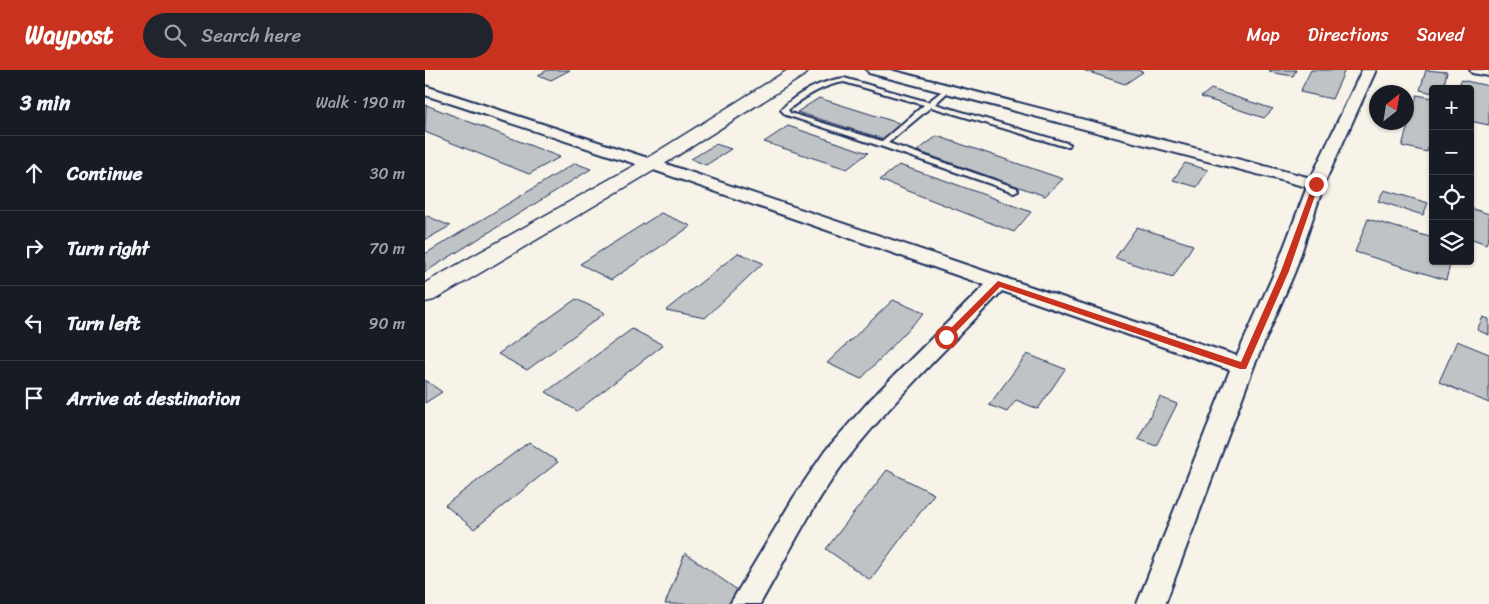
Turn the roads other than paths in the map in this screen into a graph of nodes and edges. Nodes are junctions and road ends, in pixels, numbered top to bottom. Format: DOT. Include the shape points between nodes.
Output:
graph roads {
  1 [pos="800,70"];
  2 [pos="874,70"];
  3 [pos="1369,70"];
  4 [pos="1477,70"];
  5 [pos="1489,72"];
  6 [pos="948,89"];
  7 [pos="425,90"];
  8 [pos="930,104"];
  9 [pos="883,144"];
  10 [pos="1066,144"];
  11 [pos="651,164"];
  12 [pos="1316,184"];
  13 [pos="1014,190"];
  14 [pos="998,284"];
  15 [pos="425,294"];
  16 [pos="1243,366"];
  17 [pos="744,604"];
  18 [pos="1151,604"];
  1 -- 11 [label="street"];
  2 -- 6 [label="street"];
  3 -- 12 [label="street"];
  4 -- 5 [label="street"];
  6 -- 8 [label="lane"];
  6 -- 12 [label="street"];
  7 -- 11 [label="street"];
  8 -- 9 [label="lane"];
  8 -- 9 [label="lane" via="844,80 821,87 784,110"];
  8 -- 10 [label="lane"];
  9 -- 13 [label="lane"];
  11 -- 14 [label="street"];
  11 -- 15 [label="street"];
  12 -- 16 [label="street" via="1285,271"];
  14 -- 16 [label="street"];
  14 -- 17 [label="street" via="879,405 834,458"];
  16 -- 18 [label="street"];
}
